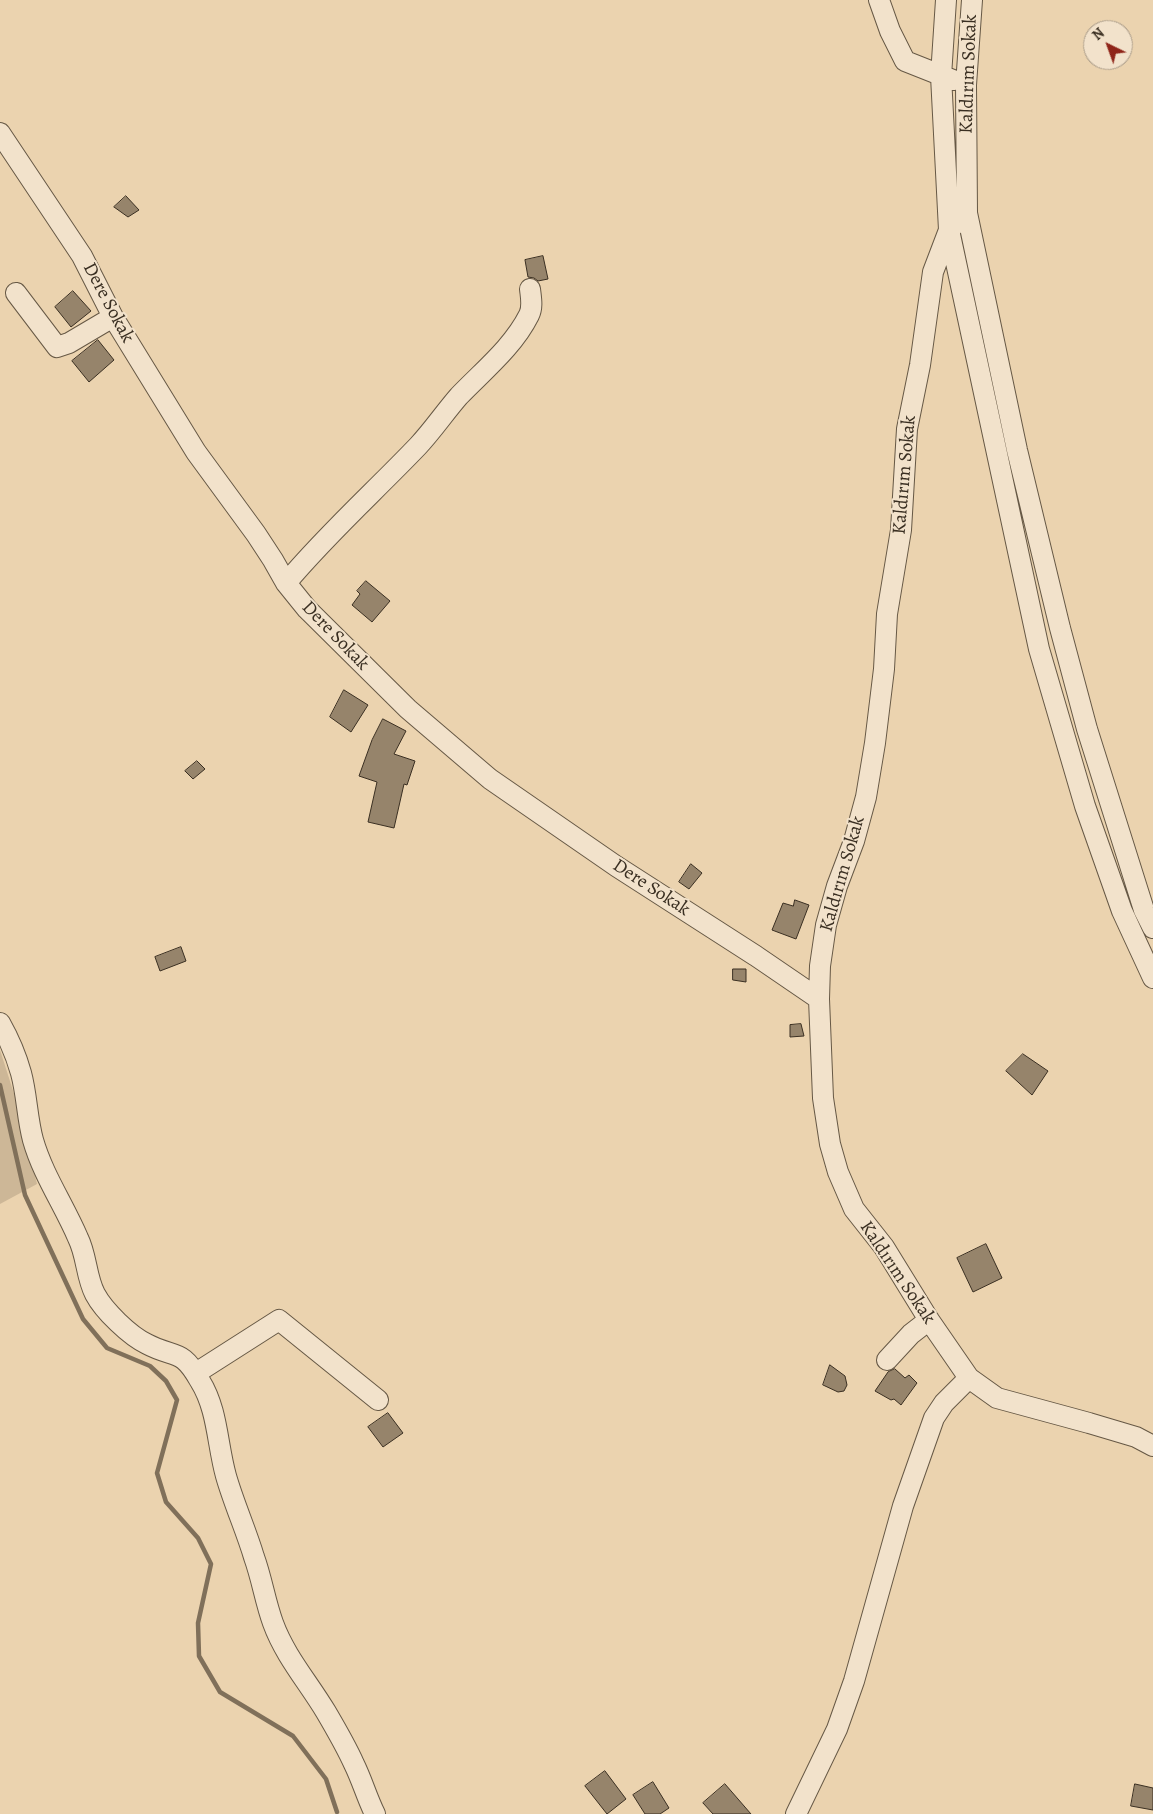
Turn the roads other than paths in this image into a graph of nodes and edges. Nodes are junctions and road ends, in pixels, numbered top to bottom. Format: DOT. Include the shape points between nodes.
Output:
graph roads {
  1 [pos="880,0"];
  2 [pos="946,0"];
  3 [pos="972,0"];
  4 [pos="941,76"];
  5 [pos="966,85"];
  6 [pos="0,133"];
  7 [pos="968,213"];
  8 [pos="949,230"];
  9 [pos="530,289"];
  10 [pos="16,292"];
  11 [pos="113,317"];
  12 [pos="286,583"];
  13 [pos="1153,928"];
  14 [pos="1153,978"];
  15 [pos="819,999"];
  16 [pos="0,1023"];
  17 [pos="929,1320"];
  18 [pos="887,1360"];
  19 [pos="196,1373"];
  20 [pos="970,1378"];
  21 [pos="378,1400"];
  22 [pos="1153,1446"];
  23 [pos="375,1814"];
  24 [pos="796,1814"];
  1 -- 4 [label="street" via="890,31 905,61"];
  2 -- 4 [label="street, Kaldırım Sokak"];
  3 -- 5 [label="street, Kaldırım Sokak"];
  4 -- 5 [label="street"];
  4 -- 8 [label="street, Kaldırım Sokak"];
  5 -- 7 [label="street, Kaldırım Sokak"];
  6 -- 11 [label="street, Dere Sokak" via="82,256"];
  7 -- 8 [label="street, Kaldırım Sokak"];
  7 -- 13 [label="street" via="1017,450 1060,628 1087,729 1144,910"];
  8 -- 14 [label="street" via="1039,649 1085,806 1122,911"];
  8 -- 15 [label="street, Kaldırım Sokak" via="933,272 908,430 901,530 887,614 884,669 866,797 826,925"];
  9 -- 12 [label="street" via="530,314 506,347 458,397 420,444 311,553"];
  10 -- 11 [label="street" via="57,347 70,343"];
  11 -- 12 [label="street, Dere Sokak" via="196,452"];
  12 -- 15 [label="street, Dere Sokak" via="307,609 408,709 490,779"];
  15 -- 17 [label="street, Kaldırım Sokak" via="823,1098 838,1172 854,1209 884,1247"];
  16 -- 19 [label="street" via="21,1074 39,1159 78,1238 96,1296 136,1338 184,1358"];
  17 -- 18 [label="street"];
  17 -- 20 [label="street, Kaldırım Sokak"];
  19 -- 21 [label="street" via="279,1320"];
  19 -- 23 [label="street" via="214,1413 226,1476 274,1625 283,1646 344,1744"];
  20 -- 22 [label="street, Kaldırım Sokak" via="997,1398 1089,1422"];
  20 -- 24 [label="street" via="944,1403 934,1418 903,1506 854,1681 837,1729"];
}
